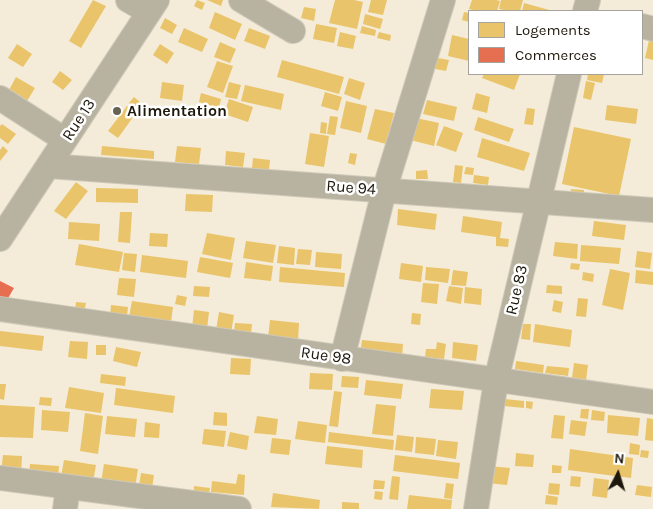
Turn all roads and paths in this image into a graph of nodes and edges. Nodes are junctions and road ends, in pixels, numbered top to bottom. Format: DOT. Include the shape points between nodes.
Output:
graph roads {
  1 [pos="128,0"];
  2 [pos="241,0"];
  3 [pos="443,0"];
  4 [pos="153,6"];
  5 [pos="293,31"];
  6 [pos="569,75"];
  7 [pos="0,98"];
  8 [pos="65,140"];
  9 [pos="49,166"];
  10 [pos="384,190"];
  11 [pos="538,202"];
  12 [pos="653,210"];
  13 [pos="0,239"];
  14 [pos="0,309"];
  15 [pos="342,359"];
  16 [pos="496,381"];
  17 [pos="653,402"];
  18 [pos="0,478"];
  19 [pos="66,498"];
  20 [pos="239,509"];
  21 [pos="476,509"];
  1 -- 4 [label="street"];
  2 -- 5 [label="street"];
  3 -- 10 [label="street"];
  4 -- 8 [label="street, Rue 13"];
  6 -- 11 [label="street, Rue 83"];
  7 -- 8 [label="street"];
  8 -- 9 [label="street, Rue 13"];
  9 -- 10 [label="street, Rue 94"];
  9 -- 13 [label="street, Rue 13"];
  10 -- 11 [label="street, Rue 94"];
  10 -- 15 [label="street"];
  11 -- 12 [label="street, Rue 94"];
  11 -- 16 [label="street, Rue 83"];
  14 -- 15 [label="street, Rue 98"];
  15 -- 16 [label="street, Rue 98"];
  16 -- 17 [label="street, Rue 98"];
  16 -- 21 [label="street, Rue 83"];
  18 -- 19 [label="street"];
  19 -- 20 [label="street"];
}
